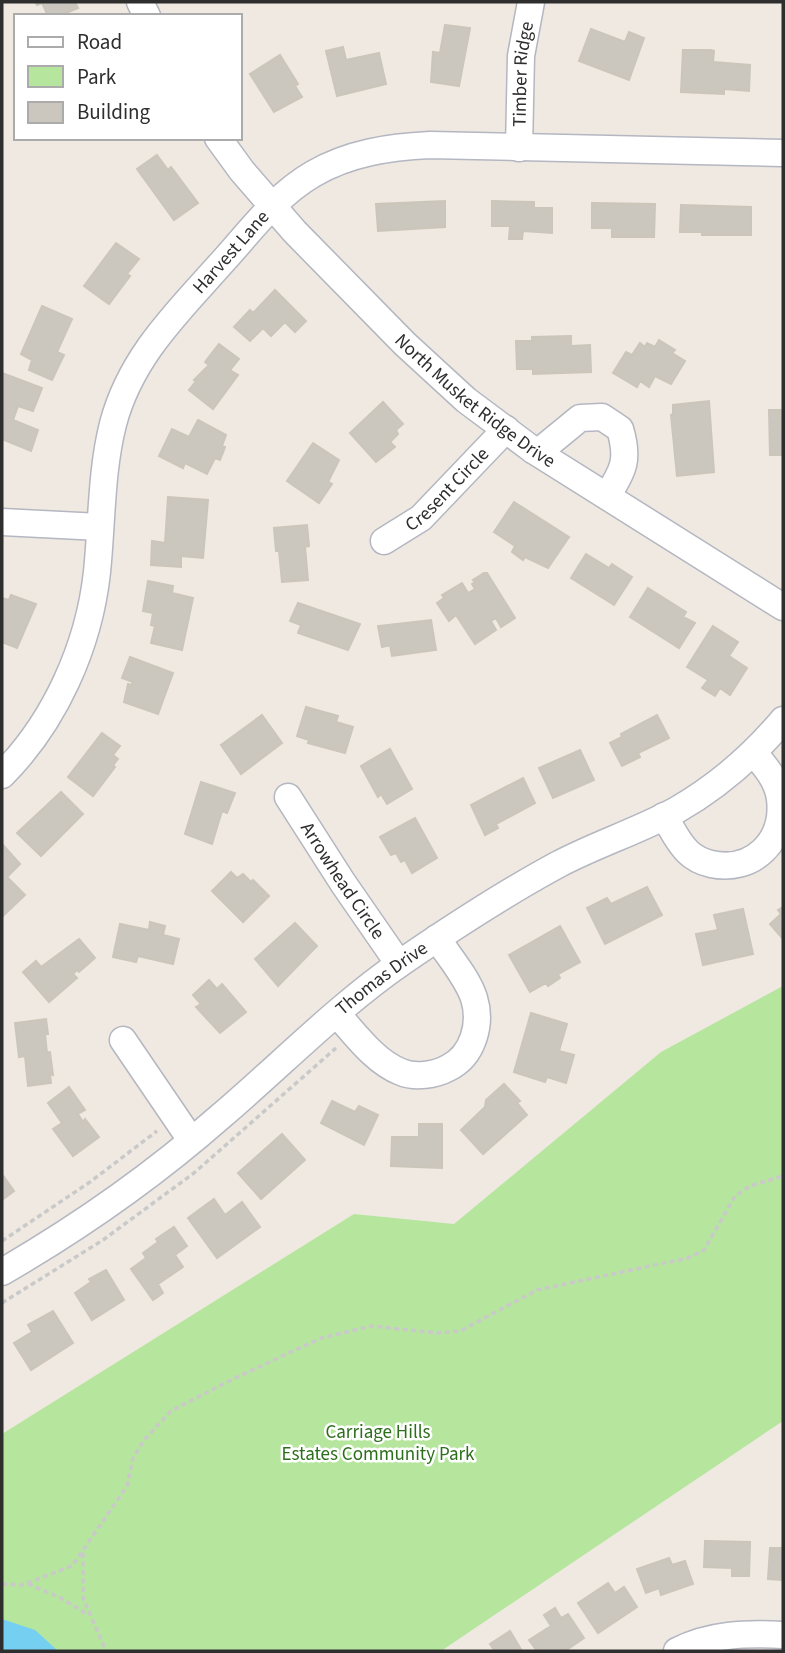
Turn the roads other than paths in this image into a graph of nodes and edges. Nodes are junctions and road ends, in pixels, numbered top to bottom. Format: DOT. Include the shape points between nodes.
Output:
graph roads {
  1 [pos="531,2"];
  2 [pos="220,140"];
  3 [pos="519,148"];
  4 [pos="783,153"];
  5 [pos="272,206"];
  6 [pos="506,429"];
  7 [pos="533,450"];
  8 [pos="607,496"];
  9 [pos="2,522"];
  10 [pos="100,527"];
  11 [pos="384,541"];
  12 [pos="783,607"];
  13 [pos="783,720"];
  14 [pos="754,753"];
  15 [pos="2,775"];
  16 [pos="288,797"];
  17 [pos="664,816"];
  18 [pos="437,938"];
  19 [pos="399,964"];
  20 [pos="337,1014"];
  21 [pos="123,1040"];
  22 [pos="191,1140"];
  23 [pos="2,1272"];
  24 [pos="783,1635"];
  25 [pos="677,1651"];
  1 -- 3 [label="street, Timber Ridge" via="522,56"];
  2 -- 5 [label="street, North Musket Ridge Drive"];
  3 -- 4 [label="street, Harvest Lane"];
  3 -- 5 [label="street, Harvest Lane" via="430,145 370,151 315,173"];
  5 -- 6 [label="street, North Musket Ridge Drive" via="405,344 466,400"];
  5 -- 10 [label="street, Harvest Lane" via="164,326 132,374 110,440"];
  6 -- 7 [label="street, North Musket Ridge Drive"];
  6 -- 11 [label="street, Cresent Circle" via="421,518"];
  7 -- 8 [label="street, North Musket Ridge Drive"];
  7 -- 8 [label="street" via="541,450 580,418 602,417 620,429 626,451 618,479"];
  8 -- 12 [label="street, North Musket Ridge Drive"];
  9 -- 10 [label="street"];
  10 -- 15 [label="street, Harvest Lane" via="90,614 72,670 36,735"];
  13 -- 14 [label="street, Thomas Drive"];
  14 -- 17 [label="street, Thomas Drive" via="720,782"];
  14 -- 17 [label="street" via="773,777 780,797 771,844 755,857 726,867 702,861 687,851"];
  16 -- 19 [label="street, Arrowhead Circle"];
  17 -- 18 [label="street, Thomas Drive" via="561,863"];
  18 -- 19 [label="street, Thomas Drive"];
  18 -- 20 [label="street" via="474,999 471,1048 458,1063 425,1075 402,1073 375,1055"];
  19 -- 20 [label="street, Thomas Drive"];
  20 -- 22 [label="street, Thomas Drive"];
  21 -- 22 [label="street"];
  22 -- 23 [label="street, Thomas Drive" via="115,1200"];
  24 -- 25 [label="street" via="728,1635"];
}
